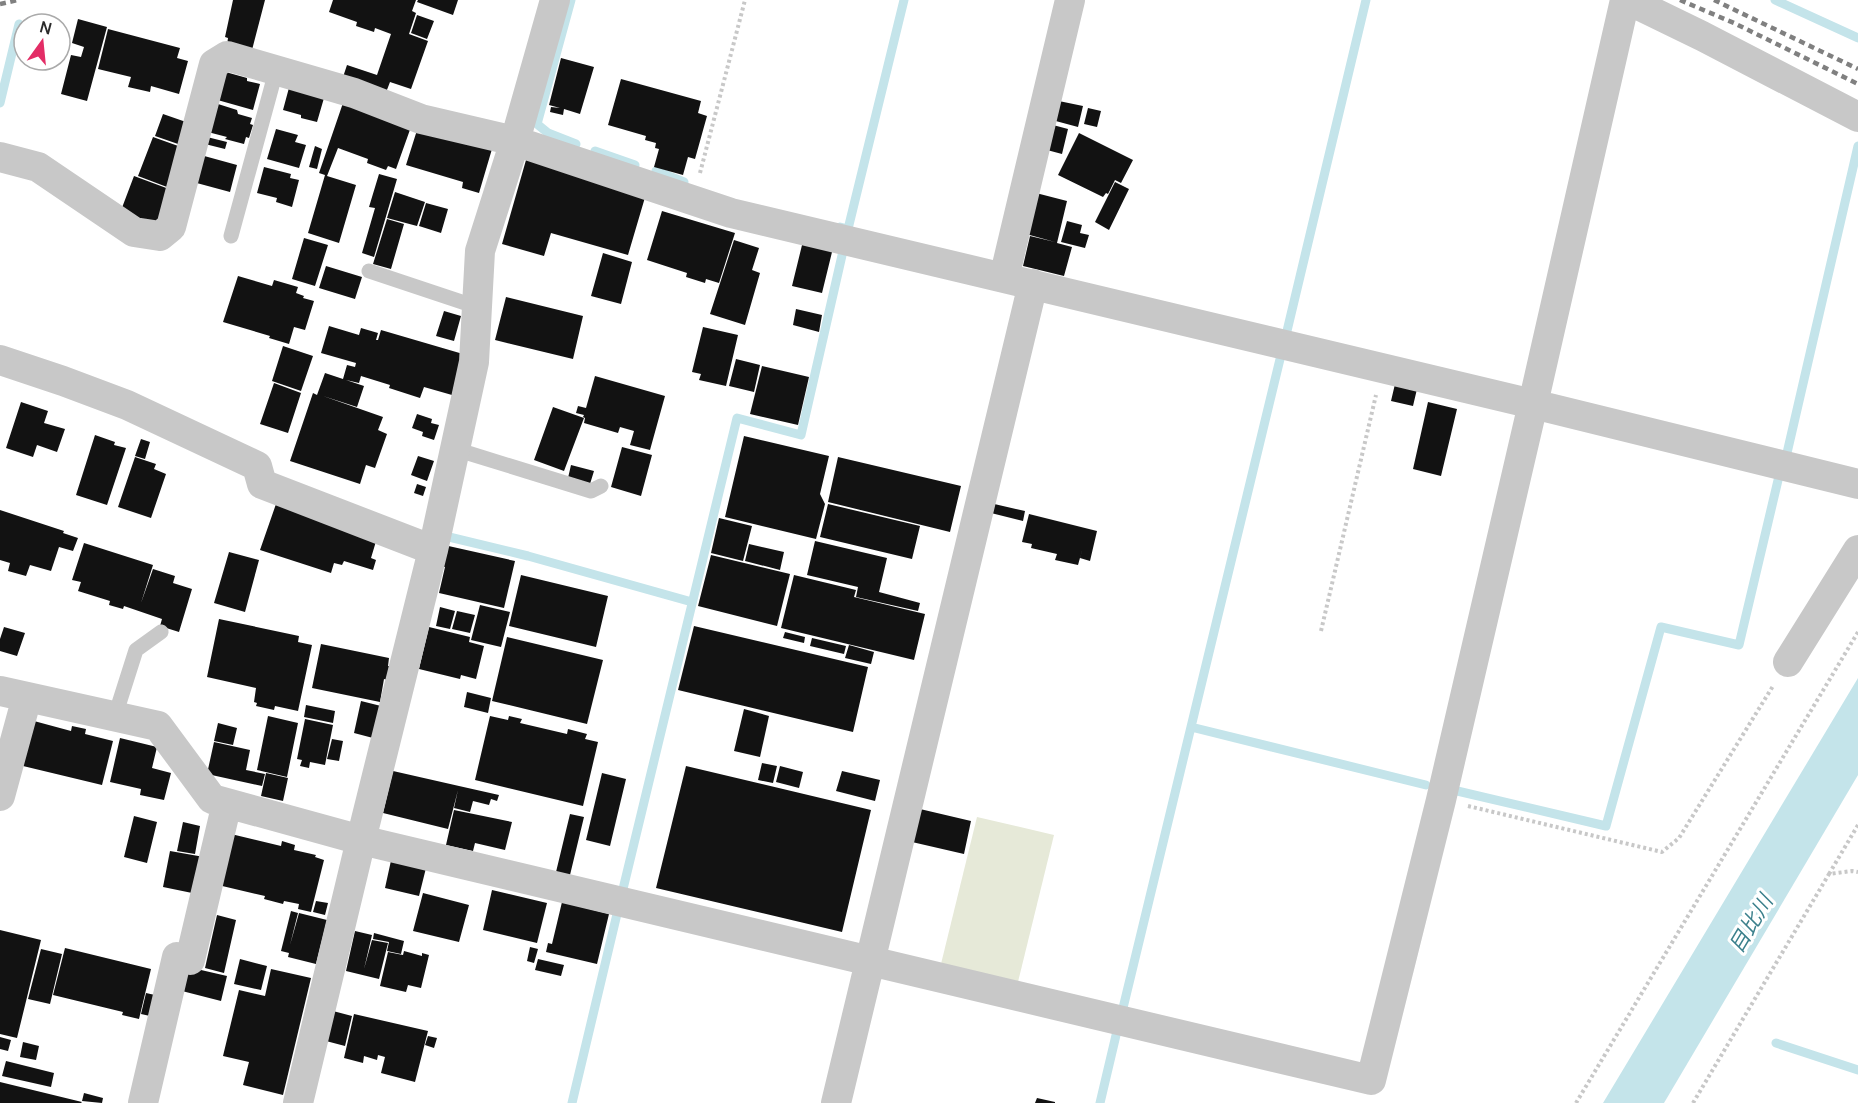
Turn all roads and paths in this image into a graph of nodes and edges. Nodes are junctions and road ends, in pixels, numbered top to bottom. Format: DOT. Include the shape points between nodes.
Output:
graph roads {
  1 [pos="555,0"];
  2 [pos="745,0"];
  3 [pos="1070,0"];
  4 [pos="1626,0"];
  5 [pos="276,71"];
  6 [pos="1858,117"];
  7 [pos="515,141"];
  8 [pos="0,158"];
  9 [pos="693,200"];
  10 [pos="231,236"];
  11 [pos="369,271"];
  12 [pos="1004,278"];
  13 [pos="1033,284"];
  14 [pos="477,307"];
  15 [pos="0,360"];
  16 [pos="1383,368"];
  17 [pos="1533,404"];
  18 [pos="455,449"];
  19 [pos="1858,484"];
  20 [pos="601,486"];
  21 [pos="433,550"];
  22 [pos="1858,550"];
  23 [pos="1321,631"];
  24 [pos="161,632"];
  25 [pos="1858,632"];
  26 [pos="1788,662"];
  27 [pos="13,694"];
  28 [pos="115,716"];
  29 [pos="0,796"];
  30 [pos="1441,800"];
  31 [pos="227,803"];
  32 [pos="1858,825"];
  33 [pos="361,840"];
  34 [pos="1858,872"];
  35 [pos="1829,874"];
  36 [pos="870,961"];
  37 [pos="142,1103"];
  38 [pos="298,1103"];
  39 [pos="836,1103"];
  40 [pos="1576,1103"];
  41 [pos="1693,1103"];
  1 -- 7 [label="street"];
  2 -- 9 [label="path"];
  3 -- 12 [label="street"];
  4 -- 6 [label="street"];
  4 -- 17 [label="street"];
  5 -- 7 [label="street" via="422,118"];
  5 -- 8 [label="street" via="226,56 214,64 171,227 160,236 134,232 38,167"];
  5 -- 10 [label="lane"];
  7 -- 9 [label="street"];
  7 -- 14 [label="street" via="480,251"];
  9 -- 12 [label="street" via="731,213"];
  11 -- 14 [label="lane"];
  12 -- 13 [label="street"];
  13 -- 16 [label="street"];
  13 -- 36 [label="street"];
  14 -- 18 [label="street" via="474,362"];
  15 -- 21 [label="street" via="127,405 257,466 262,484"];
  16 -- 17 [label="street"];
  16 -- 23 [label="path"];
  17 -- 19 [label="street"];
  17 -- 30 [label="street"];
  18 -- 20 [label="lane" via="591,491"];
  18 -- 21 [label="street"];
  21 -- 33 [label="street"];
  22 -- 26 [label="street"];
  24 -- 28 [label="lane" via="136,650"];
  25 -- 40 [label="path"];
  26 -- 30 [label="path" via="1679,838 1662,852"];
  27 -- 28 [label="street"];
  27 -- 29 [label="street"];
  28 -- 31 [label="street" via="158,726 212,799"];
  30 -- 36 [label="street" via="1371,1080"];
  31 -- 33 [label="street"];
  31 -- 37 [label="street" via="190,960 177,957"];
  32 -- 35 [label="path"];
  33 -- 36 [label="street"];
  33 -- 38 [label="street"];
  34 -- 35 [label="path"];
  35 -- 41 [label="path"];
  36 -- 39 [label="street"];
}
